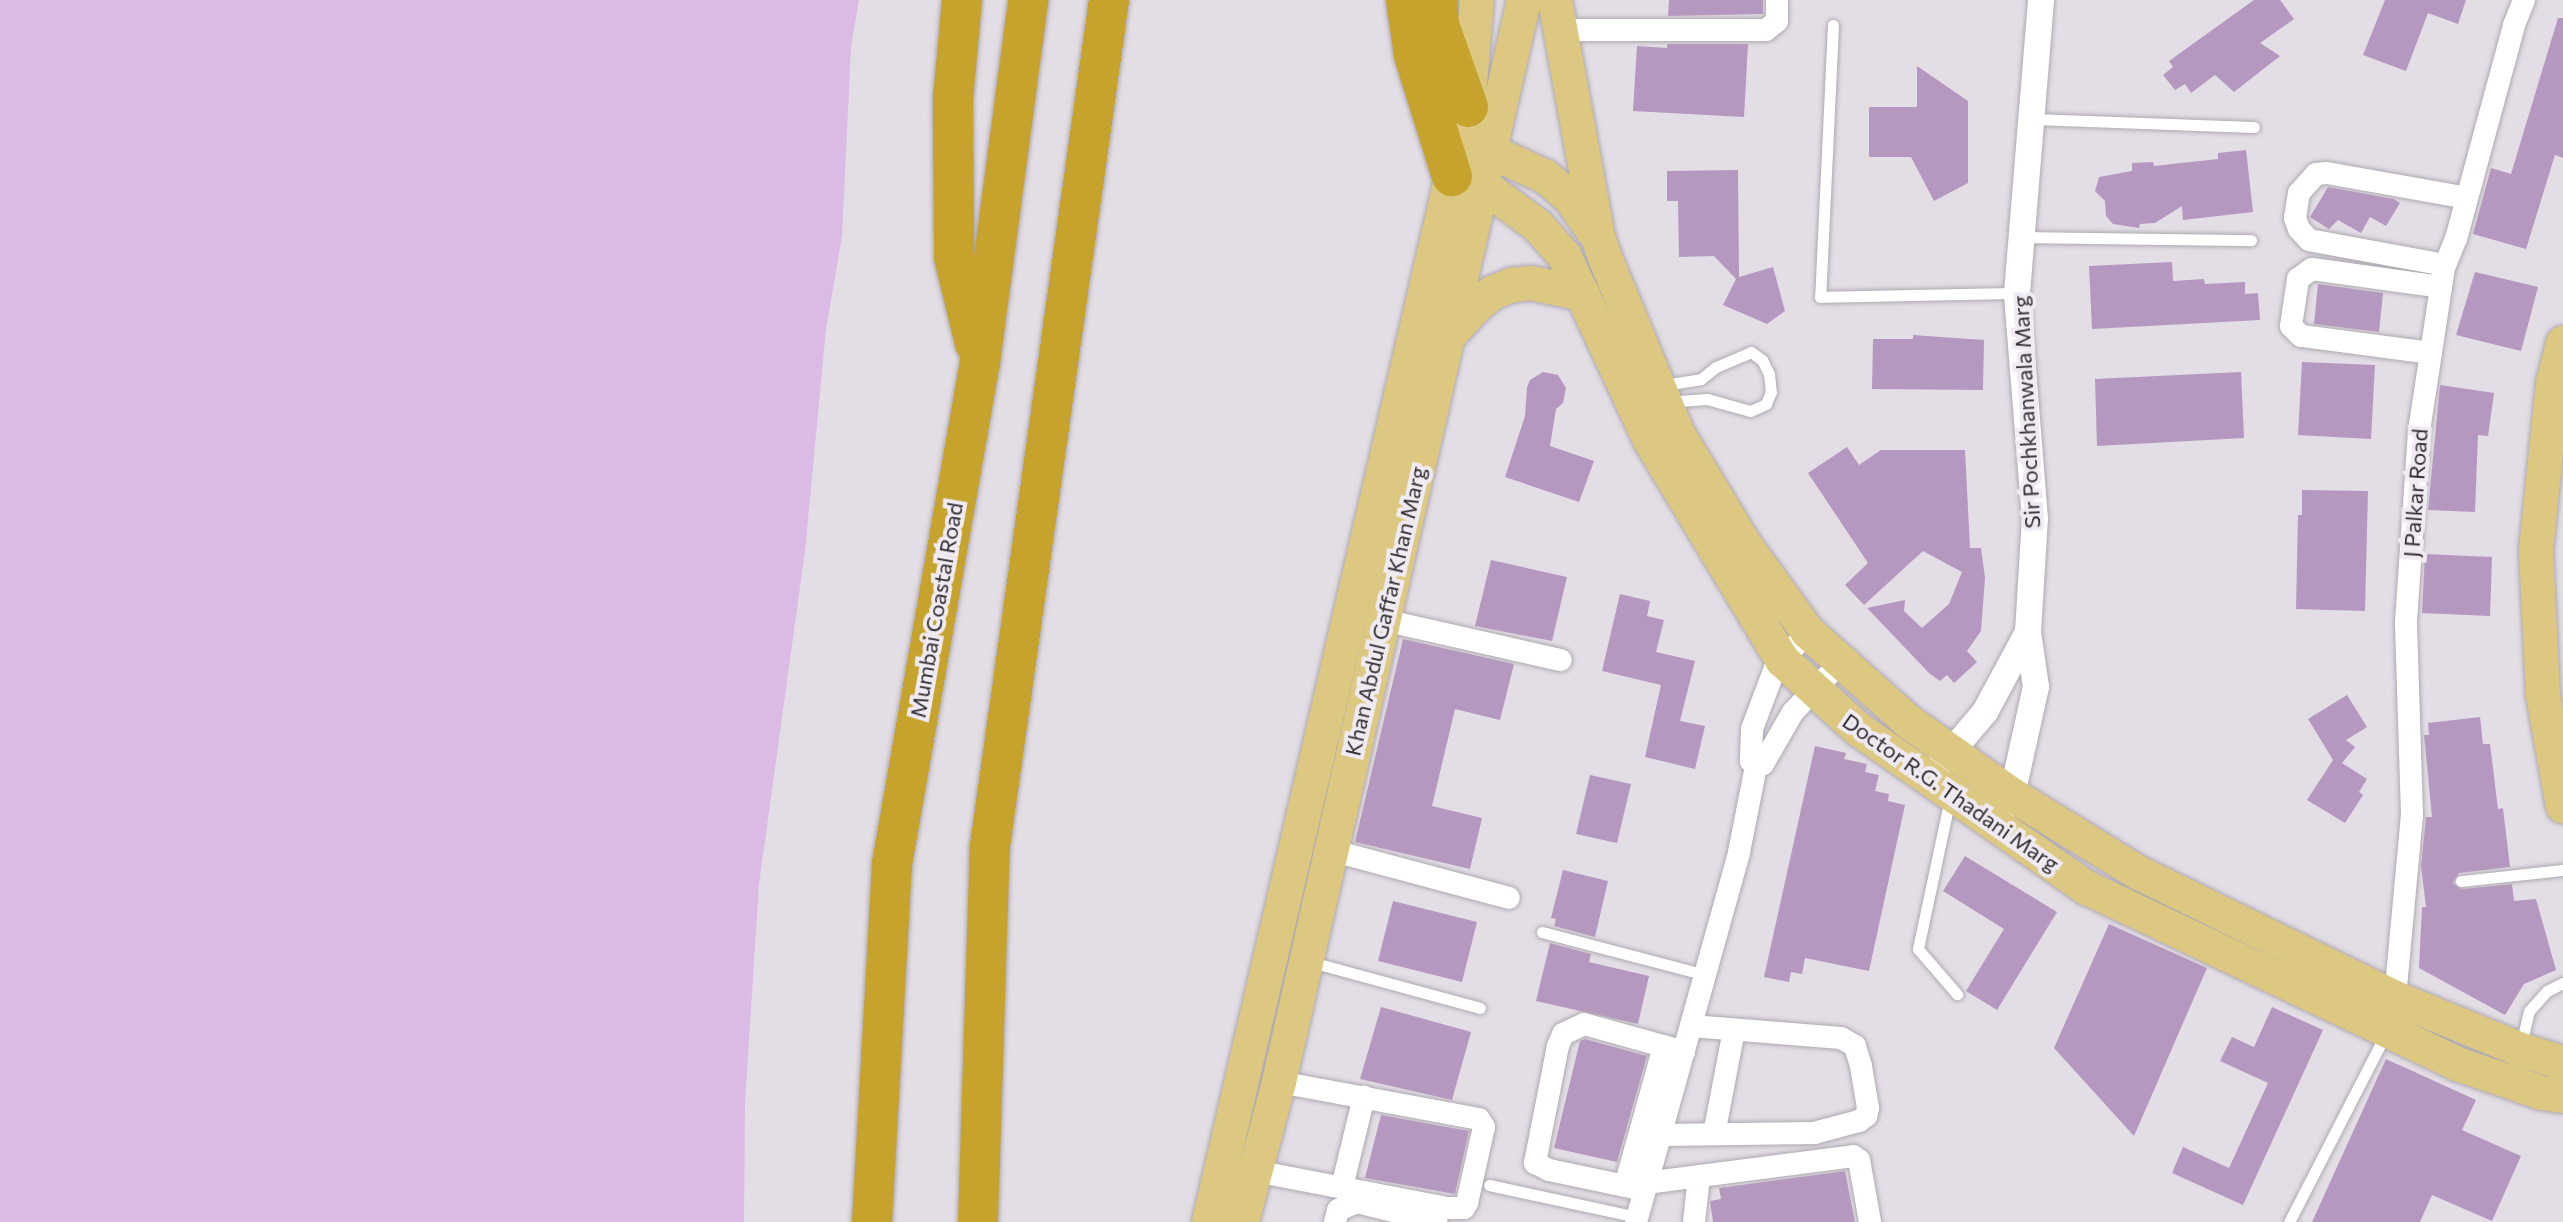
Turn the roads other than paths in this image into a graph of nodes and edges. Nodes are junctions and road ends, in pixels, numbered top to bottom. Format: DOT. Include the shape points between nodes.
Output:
graph roads {
  1 [pos="962,0"];
  2 [pos="1028,0"];
  3 [pos="1109,0"];
  4 [pos="1406,0"];
  5 [pos="1437,0"];
  6 [pos="1477,0"];
  7 [pos="1524,0"];
  8 [pos="1777,0"];
  9 [pos="2041,0"];
  10 [pos="2524,0"];
  11 [pos="1558,15"];
  12 [pos="1833,25"];
  13 [pos="2032,119"];
  14 [pos="2254,127"];
  15 [pos="1470,152"];
  16 [pos="2467,198"];
  17 [pos="1598,237"];
  18 [pos="2024,237"];
  19 [pos="2251,240"];
  20 [pos="2443,276"];
  21 [pos="2017,293"];
  22 [pos="1583,294"];
  23 [pos="1447,338"];
  24 [pos="2563,343"];
  25 [pos="2431,353"];
  26 [pos="980,362"];
  27 [pos="1662,397"];
  28 [pos="1705,505"];
  29 [pos="1383,620"];
  30 [pos="1808,632"];
  31 [pos="2028,632"];
  32 [pos="1561,660"];
  33 [pos="1782,660"];
  34 [pos="1841,662"];
  35 [pos="1813,689"];
  36 [pos="1949,750"];
  37 [pos="1756,766"];
  38 [pos="1940,787"];
  39 [pos="2012,795"];
  40 [pos="2563,806"];
  41 [pos="1994,824"];
  42 [pos="1330,850"];
  43 [pos="2563,870"];
  44 [pos="2461,881"];
  45 [pos="1509,898"];
  46 [pos="1542,932"];
  47 [pos="1305,960"];
  48 [pos="1706,975"];
  49 [pos="2563,983"];
  50 [pos="1957,994"];
  51 [pos="2395,998"];
  52 [pos="1480,1008"];
  53 [pos="1691,1026"];
  54 [pos="1734,1030"];
  55 [pos="2387,1031"];
  56 [pos="1674,1049"];
  57 [pos="2547,1055"];
  58 [pos="1279,1082"];
  59 [pos="2563,1096"];
  60 [pos="1364,1097"];
  61 [pos="1714,1134"];
  62 [pos="1660,1135"];
  63 [pos="1255,1171"];
  64 [pos="1699,1176"];
  65 [pos="1489,1185"];
  66 [pos="1639,1186"];
  67 [pos="1342,1187"];
  68 [pos="1636,1219"];
  69 [pos="872,1222"];
  70 [pos="978,1222"];
  71 [pos="1209,1222"];
  72 [pos="1242,1222"];
  73 [pos="1335,1222"];
  74 [pos="1437,1222"];
  75 [pos="1694,1222"];
  76 [pos="1870,1222"];
  77 [pos="2289,1222"];
  1 -- 26 [label="highway" via="953,98 954,257"];
  2 -- 26 [label="highway, Mumbai Coastal Road"];
  3 -- 70 [label="highway" via="990,846"];
  4 -- 15 [label="highway" via="1414,55"];
  5 -- 15 [label="highway"];
  6 -- 15 [label="main road, Khan Abdul Gaffar Khan Marg"];
  7 -- 15 [label="main road, Khan Abdul Gaffar Khan Marg"];
  8 -- 11 [label="street" via="1777,21 1766,30"];
  9 -- 13 [label="street, Sir Pochkhanwala Marg"];
  10 -- 16 [label="street, J Palkar Road"];
  11 -- 17 [label="main road"];
  12 -- 21 [label="lane" via="1820,297"];
  13 -- 14 [label="lane"];
  13 -- 18 [label="street, Sir Pochkhanwala Marg"];
  15 -- 17 [label="main road" via="1546,177 1571,199"];
  15 -- 22 [label="main road, Doctor R.G. Thadani Marg" via="1565,257"];
  15 -- 23 [label="main road, Khan Abdul Gaffar Khan Marg"];
  15 -- 71 [label="main road, Khan Abdul Gaffar Khan Marg"];
  16 -- 20 [label="street, J Palkar Road"];
  16 -- 20 [label="street" via="2327,173 2316,174 2299,193 2295,218 2309,240"];
  17 -- 27 [label="main road, Doctor R.G. Thadani Marg"];
  18 -- 19 [label="lane"];
  18 -- 21 [label="street, Sir Pochkhanwala Marg"];
  20 -- 25 [label="street, J Palkar Road"];
  20 -- 25 [label="street" via="2312,269 2298,279 2291,326 2301,336"];
  21 -- 31 [label="street, Sir Pochkhanwala Marg" via="2035,519"];
  22 -- 23 [label="main road" via="1531,283 1512,285 1492,293"];
  22 -- 28 [label="main road, Doctor R.G. Thadani Marg" via="1650,440"];
  23 -- 29 [label="main road, Khan Abdul Gaffar Khan Marg"];
  24 -- 40 [label="main road" via="2553,383 2536,551 2543,695"];
  25 -- 51 [label="street, J Palkar Road" via="2419,431 2406,622 2412,815"];
  26 -- 69 [label="highway, Mumbai Coastal Road" via="892,864"];
  27 -- 27 [label="lane" via="1707,399 1750,411 1766,404 1769,374 1751,352"];
  27 -- 28 [label="main road, Doctor R.G. Thadani Marg"];
  28 -- 30 [label="main road, Doctor R.G. Thadani Marg"];
  28 -- 33 [label="main road, Doctor R.G. Thadani Marg"];
  29 -- 32 [label="street"];
  29 -- 42 [label="main road, Khan Abdul Gaffar Khan Marg"];
  30 -- 33 [label="street"];
  30 -- 34 [label="main road, Doctor R.G. Thadani Marg"];
  31 -- 36 [label="street, Sir Pochkhanwala Marg" via="1985,712"];
  31 -- 39 [label="street, Sir Pochkhanwala Marg" via="2036,687"];
  33 -- 35 [label="main road, Doctor R.G. Thadani Marg"];
  33 -- 37 [label="street" via="1752,729 1749,748"];
  34 -- 35 [label="street"];
  34 -- 36 [label="main road, Doctor R.G. Thadani Marg"];
  35 -- 37 [label="street" via="1763,764"];
  35 -- 38 [label="main road, Doctor R.G. Thadani Marg" via="1858,729"];
  36 -- 38 [label="street, Sir Pochkhanwala Marg"];
  36 -- 39 [label="main road, Doctor R.G. Thadani Marg"];
  37 -- 48 [label="street"];
  38 -- 41 [label="main road, Doctor R.G. Thadani Marg"];
  38 -- 50 [label="lane" via="1918,949"];
  39 -- 41 [label="street, Sir Pochkhanwala Marg"];
  39 -- 51 [label="main road, Doctor R.G. Thadani Marg" via="2139,873"];
  41 -- 55 [label="main road, Doctor R.G. Thadani Marg" via="2087,888"];
  42 -- 45 [label="street"];
  42 -- 47 [label="main road, Khan Abdul Gaffar Khan Marg"];
  43 -- 44 [label="lane"];
  46 -- 48 [label="lane"];
  47 -- 52 [label="lane"];
  47 -- 58 [label="main road, Khan Abdul Gaffar Khan Marg"];
  48 -- 53 [label="street"];
  49 -- 57 [label="lane" via="2529,1011"];
  51 -- 57 [label="main road, Doctor R.G. Thadani Marg"];
  53 -- 54 [label="street"];
  53 -- 56 [label="street"];
  54 -- 61 [label="street"];
  54 -- 61 [label="street" via="1847,1041 1855,1046 1868,1108 1859,1121 1814,1133"];
  55 -- 59 [label="main road, Doctor R.G. Thadani Marg" via="2457,1064"];
  55 -- 77 [label="lane"];
  56 -- 62 [label="street"];
  56 -- 66 [label="street"];
  56 -- 66 [label="street" via="1584,1024 1563,1034 1558,1046 1535,1163"];
  58 -- 60 [label="street"];
  58 -- 63 [label="main road, Khan Abdul Gaffar Khan Marg"];
  60 -- 67 [label="street"];
  60 -- 67 [label="street" via="1483,1122 1467,1203 1464,1208 1448,1208"];
  61 -- 62 [label="street"];
  62 -- 66 [label="street"];
  63 -- 67 [label="street"];
  63 -- 72 [label="main road, Khan Abdul Gaffar Khan Marg"];
  64 -- 66 [label="street"];
  64 -- 75 [label="street"];
  64 -- 76 [label="street" via="1853,1156 1859,1160"];
  65 -- 68 [label="lane"];
  66 -- 68 [label="street"];
  73 -- 74 [label="street" via="1338,1210 1357,1202"];
}
